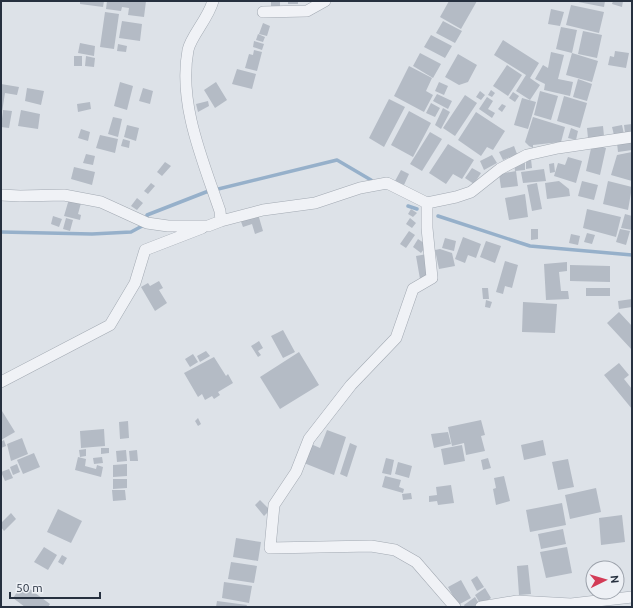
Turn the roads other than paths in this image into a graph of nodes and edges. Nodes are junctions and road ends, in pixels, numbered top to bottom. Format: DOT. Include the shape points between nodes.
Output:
graph roads {
  1 [pos="213,1"];
  2 [pos="325,1"];
  3 [pos="263,12"];
  4 [pos="632,136"];
  5 [pos="1,195"];
  6 [pos="427,203"];
  7 [pos="221,221"];
  8 [pos="208,226"];
  9 [pos="1,382"];
  10 [pos="632,597"];
  11 [pos="455,607"];
  12 [pos="481,607"];
  1 -- 7 [label="street" via="210,13 189,48 186,68 194,132"];
  2 -- 3 [label="street" via="307,11"];
  4 -- 6 [label="street" via="527,155 500,169 471,192"];
  5 -- 8 [label="street" via="64,195 101,202 147,223"];
  6 -- 7 [label="street" via="387,183 360,188 315,203 263,210"];
  6 -- 11 [label="street" via="432,278 413,289 396,338 351,385 309,439 296,472 274,505 270,548 371,546 395,550 416,562"];
  7 -- 8 [label="street"];
  8 -- 9 [label="street" via="145,250 135,283 110,325"];
  10 -- 12 [label="street" via="571,604 517,601"];
}
